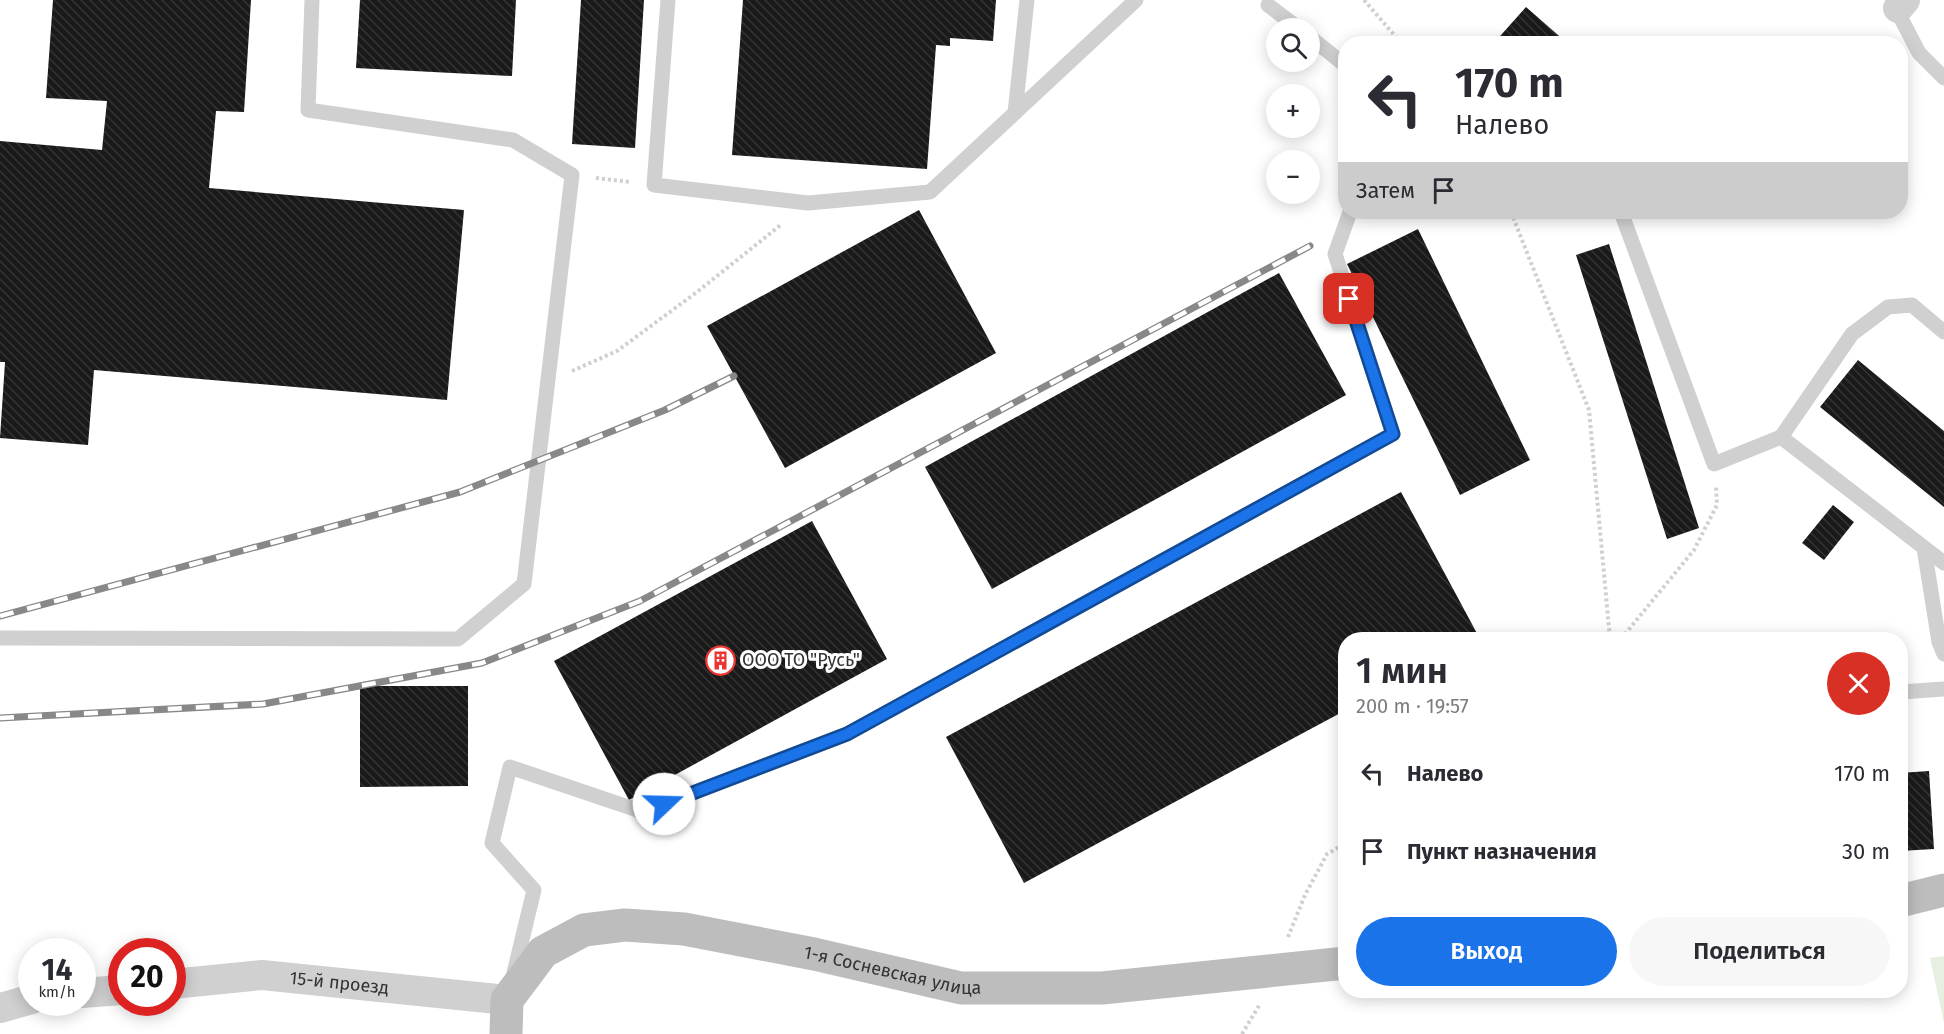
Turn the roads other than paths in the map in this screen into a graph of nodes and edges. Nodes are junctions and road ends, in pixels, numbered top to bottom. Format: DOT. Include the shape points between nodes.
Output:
graph roads {
  1 [pos="312,0"];
  2 [pos="668,0"];
  3 [pos="1027,0"];
  4 [pos="1136,0"];
  5 [pos="1897,3"];
  6 [pos="1268,5"];
  7 [pos="1285,18"];
  8 [pos="1320,46"];
  9 [pos="1338,60"];
  10 [pos="1944,78"];
  11 [pos="1015,112"];
  12 [pos="1348,219"];
  13 [pos="1624,219"];
  14 [pos="1944,332"];
  15 [pos="1781,437"];
  16 [pos="1924,548"];
  17 [pos="1944,563"];
  18 [pos="0,638"];
  19 [pos="1944,654"];
  20 [pos="1944,689"];
  21 [pos="1908,691"];
  22 [pos="1944,890"];
  23 [pos="1908,899"];
  24 [pos="1338,964"];
  25 [pos="186,983"];
  26 [pos="507,1000"];
  27 [pos="18,1003"];
  28 [pos="0,1008"];
  29 [pos="506,1034"];
  1 -- 18 [label="lane" via="308,110 513,140 572,175 524,584 458,639"];
  2 -- 11 [label="lane" via="654,185 808,203 930,192"];
  3 -- 11 [label="lane"];
  4 -- 11 [label="lane"];
  5 -- 10 [label="lane" via="1919,53"];
  6 -- 7 [label="lane"];
  8 -- 9 [label="lane"];
  12 -- 26 [label="lane" via="1335,254 1393,434 847,734 643,812 510,767 492,843 534,890"];
  13 -- 15 [label="lane" via="1714,464"];
  14 -- 15 [label="lane" via="1912,305 1888,307 1852,334"];
  15 -- 16 [label="lane"];
  16 -- 17 [label="lane"];
  16 -- 19 [label="lane"];
  20 -- 21 [label="lane"];
  22 -- 23 [label="main road"];
  24 -- 26 [label="main road, 1-я Сосневская улица" via="1102,988 961,988 684,929 625,925 584,930 543,952"];
  25 -- 26 [label="street, 15-й проезд" via="262,975"];
  26 -- 29 [label="main road"];
  27 -- 28 [label="street"];
}
